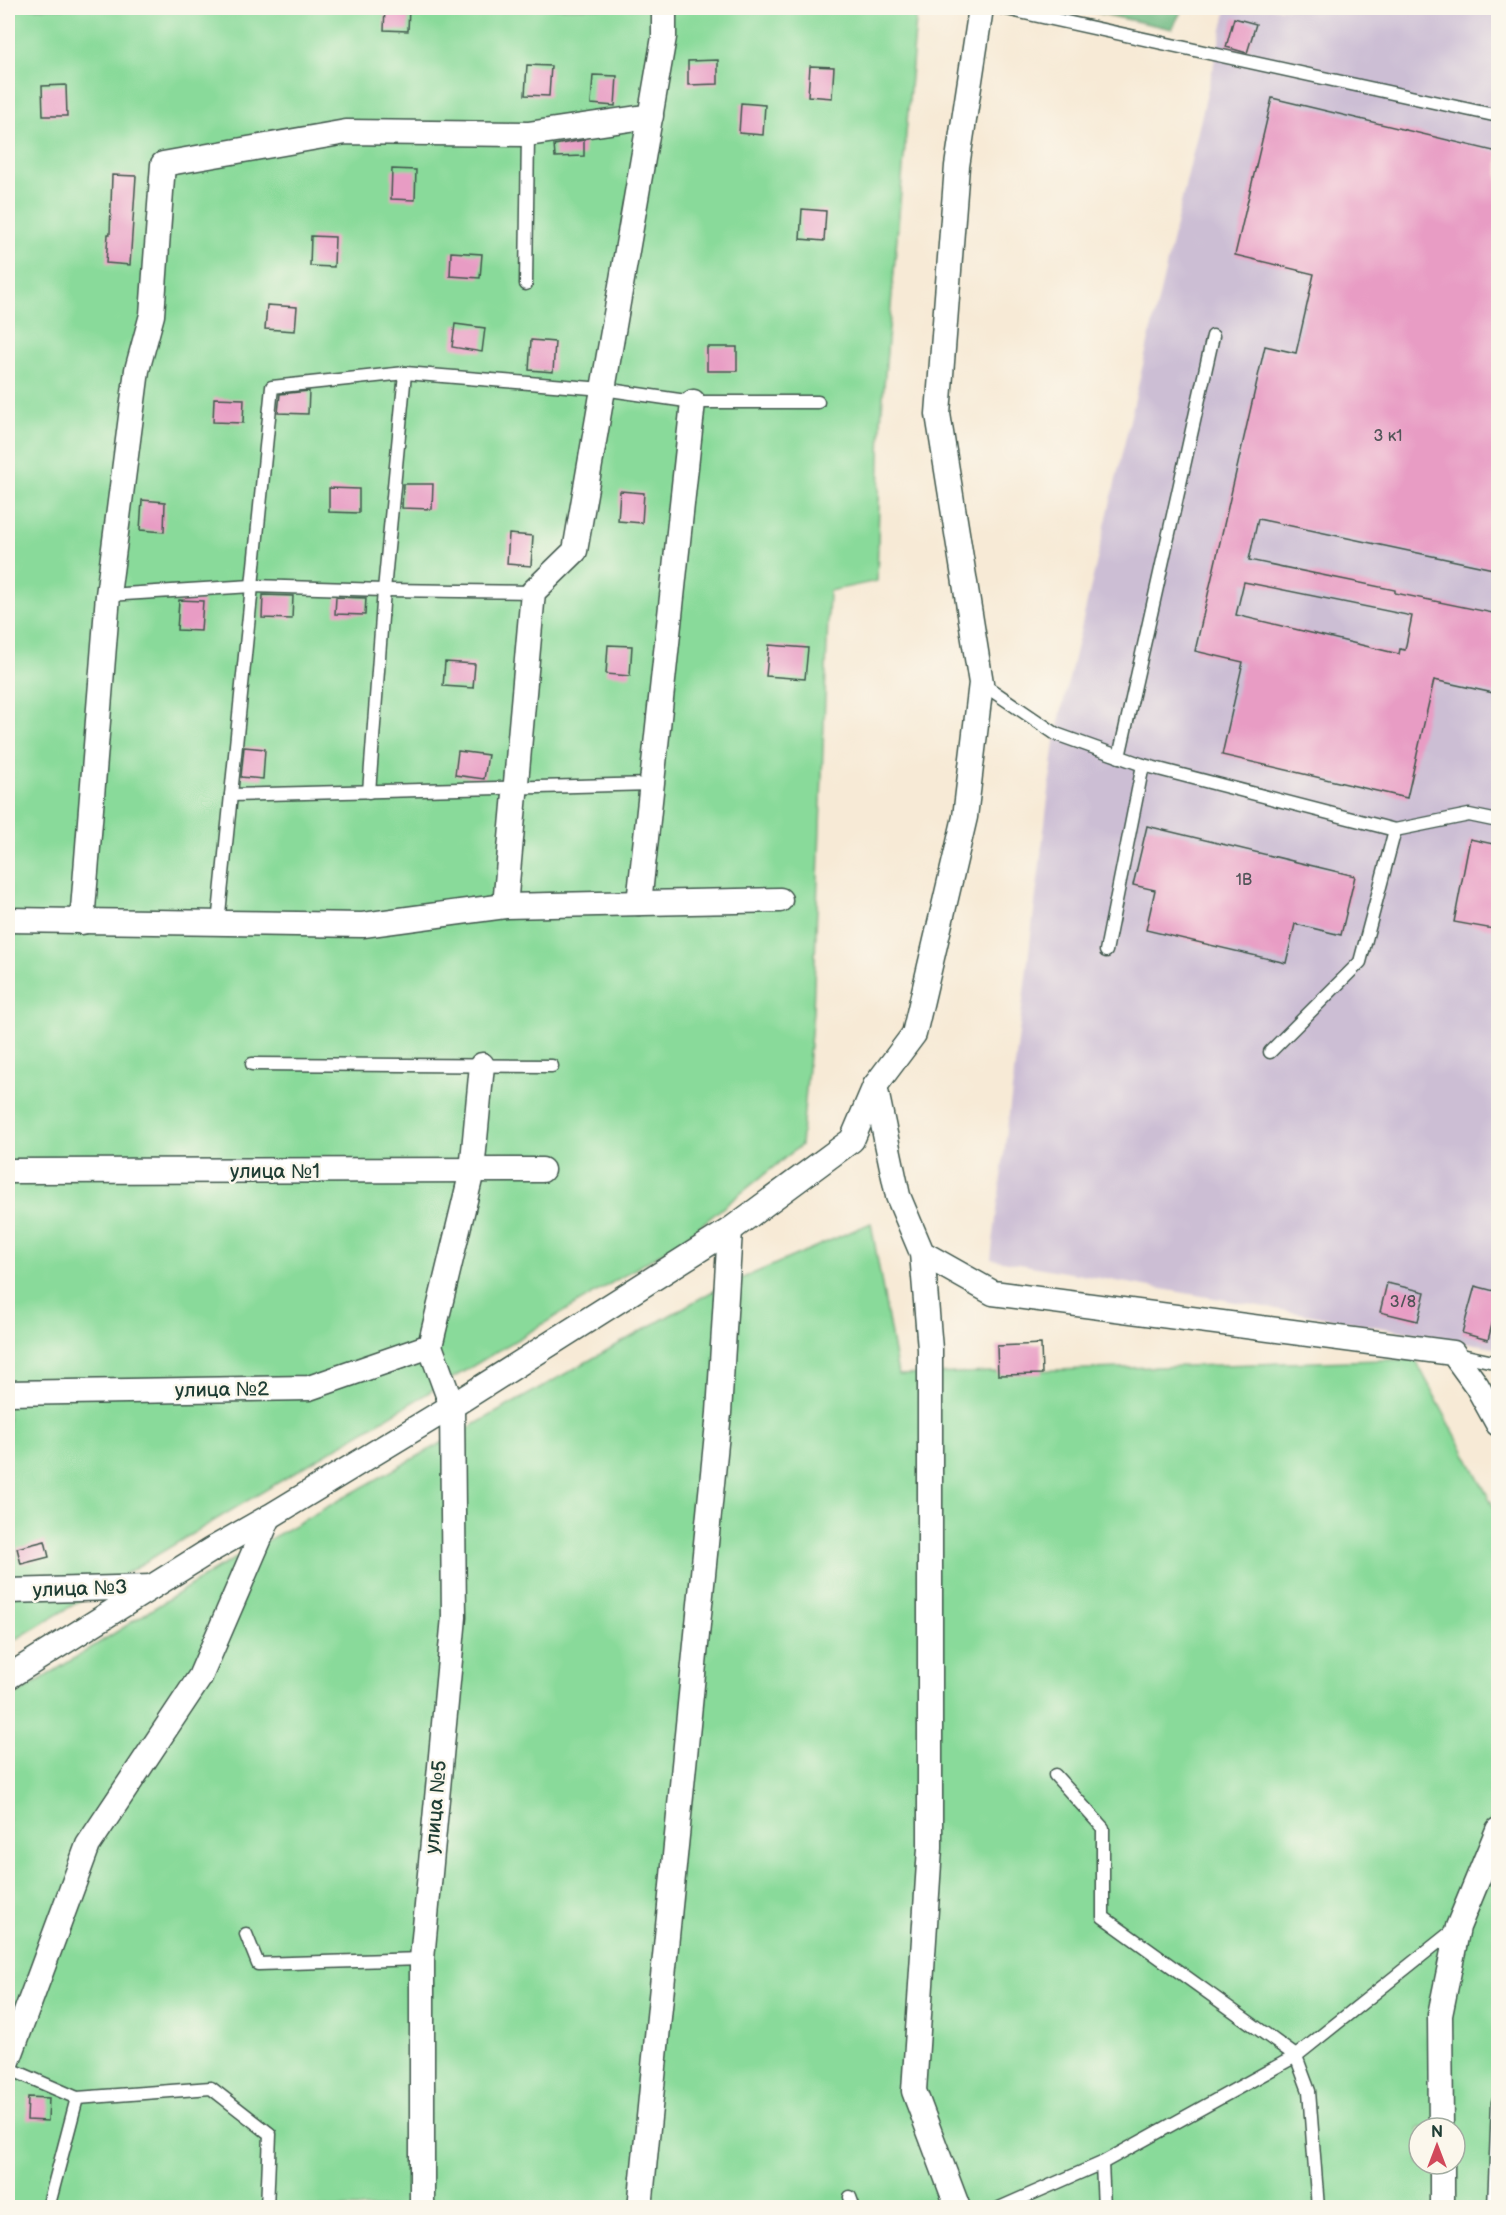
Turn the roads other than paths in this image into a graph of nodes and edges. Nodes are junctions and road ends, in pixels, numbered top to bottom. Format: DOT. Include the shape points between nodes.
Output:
graph roads {
  1 [pos="664,8"];
  2 [pos="981,8"];
  3 [pos="1002,8"];
  4 [pos="651,116"];
  5 [pos="1498,116"];
  6 [pos="528,134"];
  7 [pos="526,284"];
  8 [pos="1213,336"];
  9 [pos="405,373"];
  10 [pos="603,389"];
  11 [pos="693,402"];
  12 [pos="818,402"];
  13 [pos="252,585"];
  14 [pos="384,590"];
  15 [pos="533,592"];
  16 [pos="108,595"];
  17 [pos="981,683"];
  18 [pos="1119,757"];
  19 [pos="1143,765"];
  20 [pos="652,784"];
  21 [pos="515,788"];
  22 [pos="369,792"];
  23 [pos="231,795"];
  24 [pos="1498,820"];
  25 [pos="1395,830"];
  26 [pos="780,900"];
  27 [pos="639,903"];
  28 [pos="505,906"];
  29 [pos="8,920"];
  30 [pos="82,922"];
  31 [pos="219,924"];
  32 [pos="1106,951"];
  33 [pos="1270,1052"];
  34 [pos="252,1064"];
  35 [pos="482,1065"];
  36 [pos="552,1066"];
  37 [pos="875,1086"];
  38 [pos="542,1170"];
  39 [pos="472,1171"];
  40 [pos="8,1172"];
  41 [pos="730,1230"];
  42 [pos="922,1253"];
  43 [pos="430,1346"];
  44 [pos="1453,1353"];
  45 [pos="1498,1363"];
  46 [pos="8,1393"];
  47 [pos="453,1406"];
  48 [pos="1498,1424"];
  49 [pos="269,1517"];
  50 [pos="152,1587"];
  51 [pos="8,1591"];
  52 [pos="8,1677"];
  53 [pos="1055,1775"];
  54 [pos="1498,1830"];
  55 [pos="1458,1927"];
  56 [pos="246,1934"];
  57 [pos="422,1959"];
  58 [pos="1296,2056"];
  59 [pos="8,2061"];
  60 [pos="8,2068"];
  61 [pos="77,2098"];
  62 [pos="1498,2102"];
  63 [pos="1441,2116"];
  64 [pos="1102,2163"];
  65 [pos="1442,2176"];
  66 [pos="48,2208"];
  67 [pos="267,2208"];
  68 [pos="422,2208"];
  69 [pos="640,2208"];
  70 [pos="958,2208"];
  71 [pos="999,2208"];
  72 [pos="1104,2208"];
  73 [pos="1318,2208"];
  74 [pos="1442,2208"];
  75 [pos="1494,2208"];
  1 -- 4 [label="street" via="664,37"];
  2 -- 17 [label="street" via="957,166 938,414"];
  3 -- 5 [label="lane"];
  4 -- 6 [label="street"];
  4 -- 10 [label="street"];
  6 -- 7 [label="lane"];
  6 -- 16 [label="street" via="346,132 163,164 152,315 137,370"];
  8 -- 18 [label="lane"];
  9 -- 10 [label="lane"];
  9 -- 13 [label="lane" via="272,387"];
  9 -- 14 [label="lane"];
  10 -- 11 [label="lane"];
  10 -- 15 [label="street" via="575,551"];
  11 -- 12 [label="lane"];
  11 -- 20 [label="street"];
  13 -- 14 [label="lane"];
  13 -- 16 [label="lane"];
  13 -- 23 [label="lane"];
  14 -- 15 [label="lane"];
  14 -- 22 [label="lane"];
  15 -- 21 [label="street"];
  16 -- 30 [label="street"];
  17 -- 18 [label="lane" via="1056,734"];
  17 -- 37 [label="street" via="965,817 914,1034"];
  18 -- 19 [label="lane"];
  19 -- 25 [label="lane"];
  19 -- 32 [label="lane"];
  20 -- 21 [label="lane"];
  20 -- 27 [label="street"];
  21 -- 22 [label="lane"];
  21 -- 28 [label="street"];
  22 -- 23 [label="lane"];
  23 -- 31 [label="lane"];
  24 -- 25 [label="lane" via="1469,815"];
  25 -- 33 [label="lane" via="1360,962"];
  26 -- 27 [label="street"];
  27 -- 28 [label="street"];
  28 -- 31 [label="street" via="363,925"];
  29 -- 30 [label="street"];
  30 -- 31 [label="street"];
  34 -- 35 [label="lane"];
  35 -- 36 [label="lane"];
  35 -- 39 [label="street"];
  37 -- 41 [label="street" via="852,1140"];
  37 -- 42 [label="street" via="898,1196"];
  38 -- 39 [label="street, улица №1"];
  39 -- 40 [label="street, улица №1"];
  39 -- 43 [label="street"];
  41 -- 47 [label="street"];
  41 -- 69 [label="street" via="719,1413"];
  42 -- 44 [label="street" via="993,1293"];
  42 -- 70 [label="street" via="930,1349 930,1848 915,2091"];
  43 -- 46 [label="street, улица №2" via="309,1388"];
  43 -- 47 [label="street"];
  44 -- 45 [label="lane"];
  44 -- 48 [label="street"];
  47 -- 49 [label="street"];
  47 -- 57 [label="street, улица №5" via="454,1617"];
  49 -- 50 [label="street"];
  49 -- 59 [label="street" via="200,1677 88,1845"];
  50 -- 51 [label="street, улица №3"];
  50 -- 52 [label="street"];
  53 -- 58 [label="lane" via="1103,1828 1103,1917"];
  54 -- 55 [label="street"];
  55 -- 58 [label="lane"];
  55 -- 63 [label="street" via="1440,2014"];
  56 -- 57 [label="lane" via="258,1964"];
  57 -- 68 [label="street, улица №5"];
  58 -- 64 [label="lane"];
  58 -- 73 [label="lane" via="1309,2091"];
  60 -- 61 [label="lane"];
  61 -- 66 [label="lane"];
  61 -- 67 [label="lane" via="211,2088 270,2134"];
  62 -- 75 [label="lane"];
  64 -- 71 [label="lane"];
  64 -- 72 [label="lane"];
  65 -- 74 [label="street"];
}
